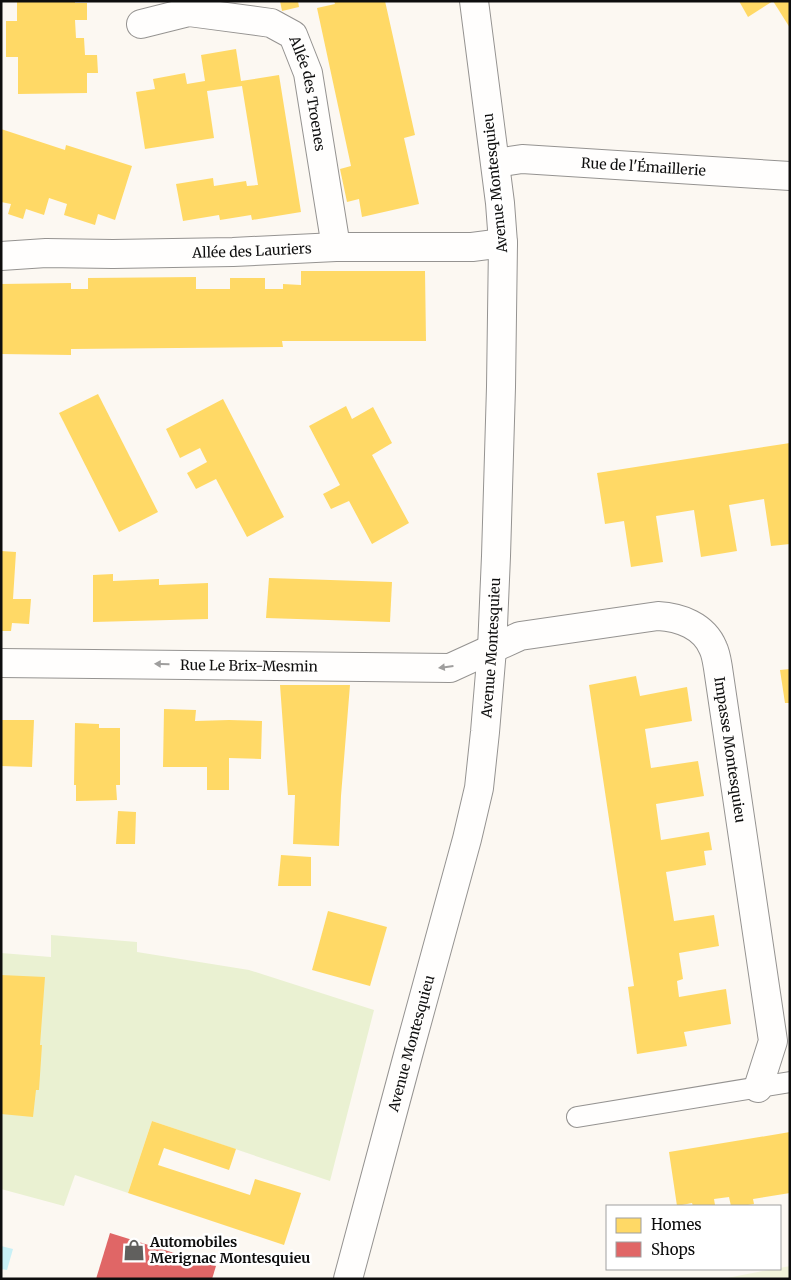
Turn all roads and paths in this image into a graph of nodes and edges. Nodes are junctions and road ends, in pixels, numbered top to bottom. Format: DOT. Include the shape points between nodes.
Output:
graph roads {
  1 [pos="474,1"];
  2 [pos="141,24"];
  3 [pos="496,163"];
  4 [pos="790,176"];
  5 [pos="503,243"];
  6 [pos="336,247"];
  7 [pos="1,256"];
  8 [pos="492,650"];
  9 [pos="1,663"];
  10 [pos="790,1082"];
  11 [pos="758,1088"];
  12 [pos="577,1117"];
  13 [pos="348,1279"];
  1 -- 3 [label="street, Avenue Montesquieu"];
  2 -- 6 [label="street, Allée des Troenes" via="189,12 271,23 293,36 308,72"];
  3 -- 4 [label="street, Rue de l'Émaillerie" via="522,158"];
  3 -- 5 [label="street, Avenue Montesquieu"];
  5 -- 6 [label="street, Allée des Lauriers" via="472,247"];
  5 -- 8 [label="street, Avenue Montesquieu"];
  6 -- 7 [label="street, Allée des Lauriers"];
  8 -- 9 [label="street, Rue Le Brix-Mesmin, one-way" via="450,668"];
  8 -- 11 [label="street, Impasse Montesquieu" via="520,636 658,616 671,616 690,623 713,647 773,1041"];
  8 -- 13 [label="street, Avenue Montesquieu" via="479,788 468,839"];
  10 -- 11 [label="lane"];
  11 -- 12 [label="lane"];
}
